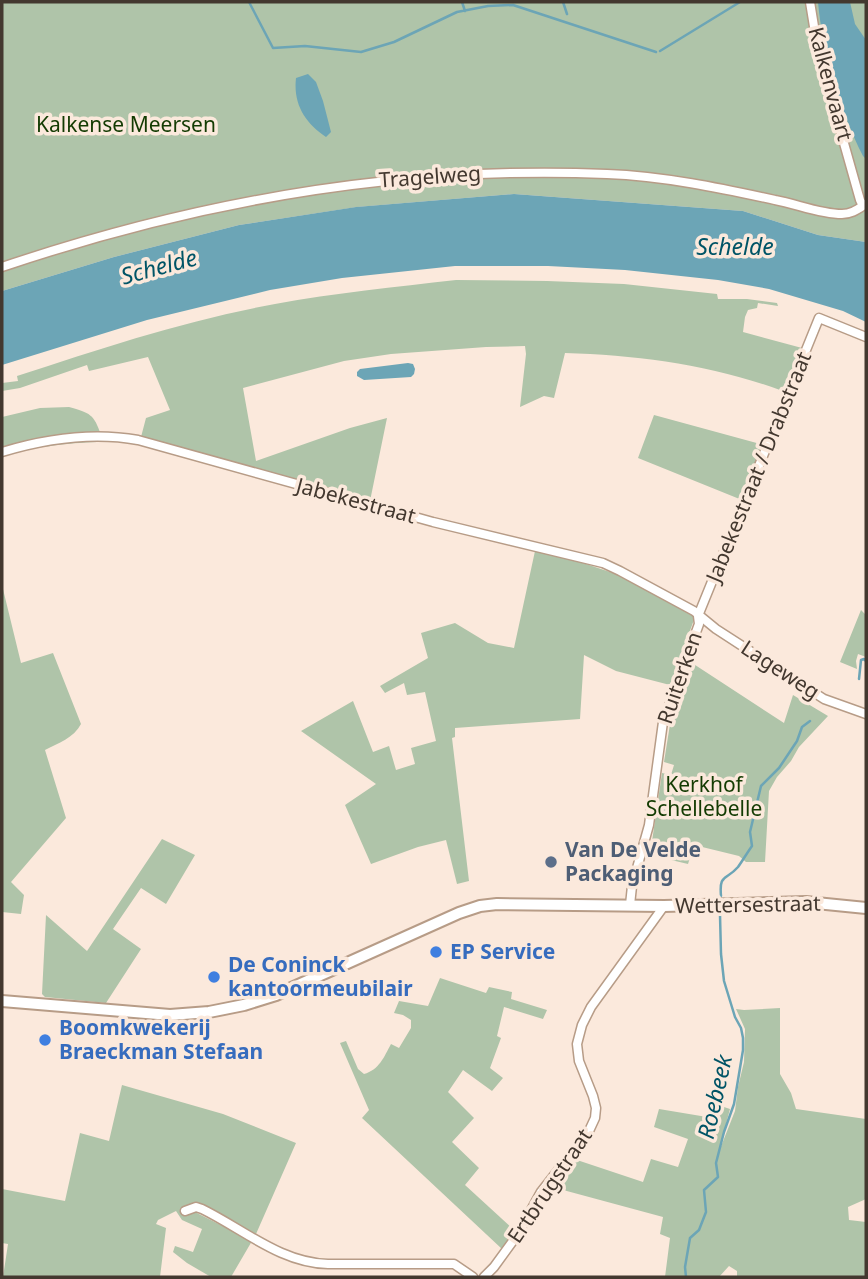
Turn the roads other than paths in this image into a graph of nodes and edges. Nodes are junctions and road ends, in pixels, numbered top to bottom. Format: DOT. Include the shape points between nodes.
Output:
graph roads {
  1 [pos="810,2"];
  2 [pos="865,205"];
  3 [pos="2,267"];
  4 [pos="866,337"];
  5 [pos="2,452"];
  6 [pos="698,616"];
  7 [pos="866,715"];
  8 [pos="630,905"];
  9 [pos="664,906"];
  10 [pos="866,908"];
  11 [pos="2,1001"];
  12 [pos="186,1211"];
  13 [pos="473,1277"];
  14 [pos="484,1277"];
  1 -- 2 [label="street, Kalkenvaart" via="818,51"];
  2 -- 3 [label="street, Tragelweg" via="846,215 835,214 691,183 611,174 445,175 324,187 232,204 114,232"];
  4 -- 6 [label="street, Jabekestraat / Drabstraat" via="820,318"];
  5 -- 6 [label="street, Jabekestraat" via="77,438 138,440 433,522 596,561"];
  6 -- 7 [label="street, Lageweg" via="798,684"];
  6 -- 8 [label="street, Ruiterken" via="663,722 649,825"];
  8 -- 9 [label="main road, Wettersestraat"];
  8 -- 11 [label="main road, Wettersestraat" via="480,905 276,995 209,1012 170,1015"];
  9 -- 10 [label="main road, Wettersestraat" via="806,901"];
  9 -- 14 [label="street, Ertbrugstraat" via="582,1025 579,1061 596,1118"];
  12 -- 13 [label="street" via="202,1209 275,1251 308,1263 454,1264"];
}
